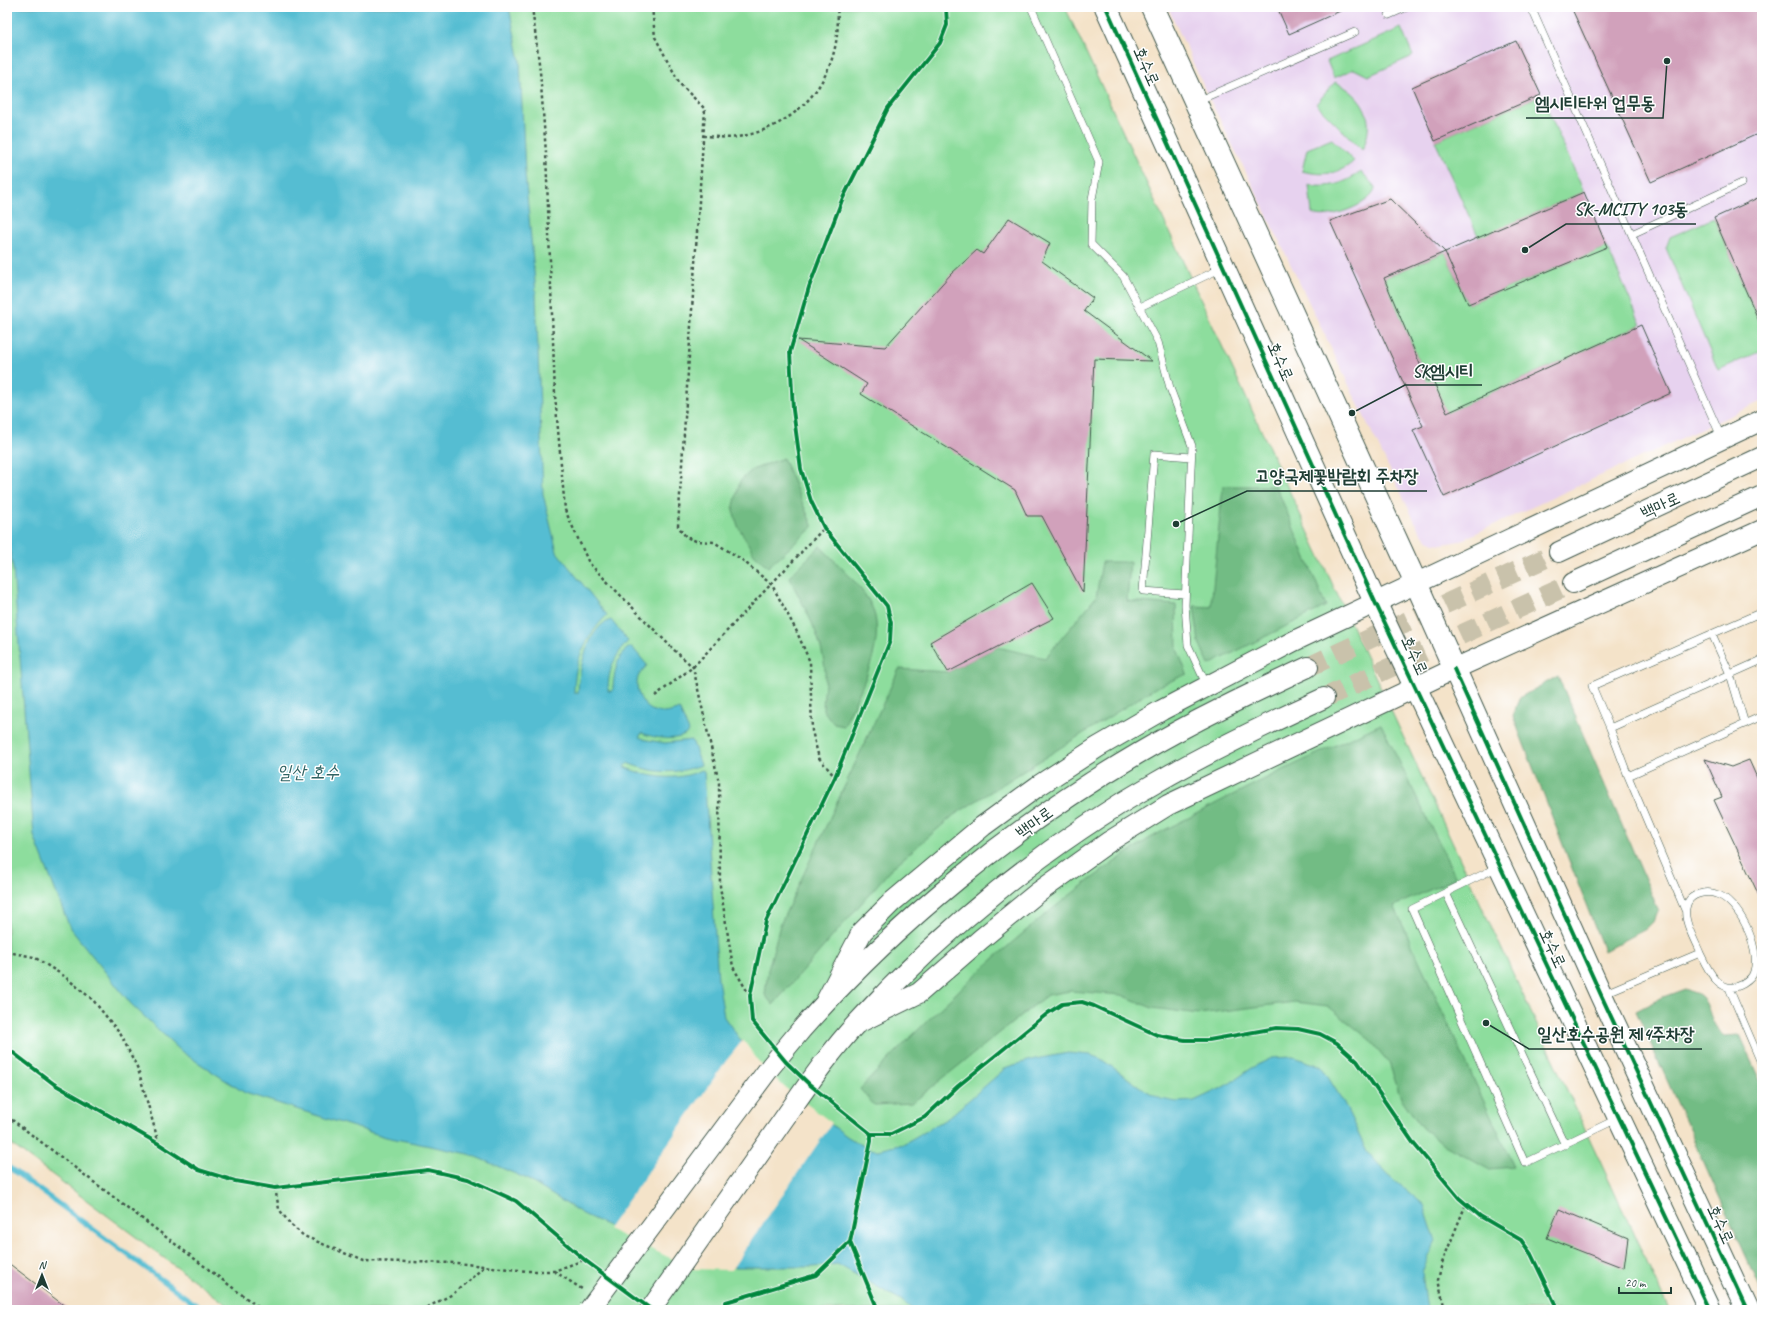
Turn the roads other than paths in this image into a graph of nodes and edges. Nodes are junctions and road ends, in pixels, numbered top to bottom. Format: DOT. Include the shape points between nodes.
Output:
graph roads {
  1 [pos="1031,7"];
  2 [pos="1106,7"];
  3 [pos="1152,7"];
  4 [pos="1407,7"];
  5 [pos="1531,7"];
  6 [pos="1389,15"];
  7 [pos="1355,32"];
  8 [pos="1195,102"];
  9 [pos="1742,183"];
  10 [pos="1632,234"];
  11 [pos="1224,267"];
  12 [pos="1140,307"];
  13 [pos="1762,420"];
  14 [pos="1722,439"];
  15 [pos="1191,457"];
  16 [pos="1762,457"];
  17 [pos="1762,496"];
  18 [pos="1762,530"];
  19 [pos="1559,552"];
  20 [pos="1416,583"];
  21 [pos="1573,583"];
  22 [pos="1185,594"];
  23 [pos="1376,602"];
  24 [pos="1762,612"];
  25 [pos="1712,634"];
  26 [pos="1762,660"];
  27 [pos="1308,667"];
  28 [pos="1454,669"];
  29 [pos="1730,674"];
  30 [pos="1207,687"];
  31 [pos="1416,688"];
  32 [pos="1324,698"];
  33 [pos="1762,716"];
  34 [pos="1745,724"];
  35 [pos="1610,728"];
  36 [pos="1628,776"];
  37 [pos="1500,866"];
  38 [pos="1446,893"];
  39 [pos="1685,910"];
  40 [pos="1700,953"];
  41 [pos="1730,988"];
  42 [pos="1600,995"];
  43 [pos="826,1001"];
  44 [pos="856,1024"];
  45 [pos="1762,1065"];
  46 [pos="1619,1118"];
  47 [pos="1565,1145"];
  48 [pos="589,1310"];
  49 [pos="650,1310"];
  50 [pos="1710,1310"];
  51 [pos="1747,1310"];
  1 -- 12 [label="lane" via="1099,162 1092,199 1091,244 1123,276"];
  2 -- 11 [label="main road, 호수로"];
  3 -- 8 [label="main road, 호수로"];
  4 -- 6 [label="lane"];
  5 -- 10 [label="lane"];
  7 -- 8 [label="lane"];
  8 -- 20 [label="main road, 호수로"];
  9 -- 10 [label="lane"];
  10 -- 14 [label="lane"];
  11 -- 12 [label="lane"];
  11 -- 23 [label="main road, 호수로"];
  12 -- 15 [label="lane" via="1158,342 1170,388 1192,446"];
  13 -- 14 [label="main road"];
  14 -- 20 [label="main road"];
  15 -- 22 [label="lane"];
  15 -- 22 [label="lane" via="1154,454 1143,591"];
  16 -- 19 [label="main road, 백마로"];
  17 -- 21 [label="main road, 백마로"];
  18 -- 28 [label="main road"];
  20 -- 23 [label="main road"];
  20 -- 28 [label="main road, 호수로"];
  22 -- 30 [label="lane" via="1188,645"];
  23 -- 30 [label="main road" via="1294,641"];
  23 -- 31 [label="main road, 호수로"];
  24 -- 25 [label="lane"];
  25 -- 29 [label="lane"];
  25 -- 35 [label="lane" via="1592,686"];
  26 -- 29 [label="lane"];
  27 -- 43 [label="main road, 백마로" via="1197,720 1055,807 943,893 883,945"];
  28 -- 31 [label="main road"];
  28 -- 42 [label="main road, 호수로"];
  29 -- 34 [label="lane"];
  29 -- 35 [label="lane"];
  30 -- 43 [label="main road" via="1126,730 1069,765 983,826 925,873 862,932"];
  31 -- 37 [label="main road, 호수로"];
  31 -- 44 [label="main road" via="1202,787 1139,822 1036,894 919,993"];
  32 -- 44 [label="main road, 백마로" via="1190,764 1127,800 1067,840 1021,873 938,943"];
  33 -- 34 [label="lane"];
  34 -- 36 [label="lane"];
  35 -- 36 [label="lane"];
  36 -- 39 [label="lane"];
  37 -- 38 [label="lane"];
  37 -- 46 [label="main road, 호수로"];
  38 -- 47 [label="lane"];
  38 -- 47 [label="lane" via="1412,909 1525,1163"];
  39 -- 40 [label="lane"];
  39 -- 41 [label="lane" via="1692,897 1714,893 1722,896 1737,910 1751,940 1755,970 1748,981"];
  40 -- 41 [label="lane" via="1714,978"];
  40 -- 42 [label="lane"];
  41 -- 45 [label="lane"];
  42 -- 51 [label="main road, 호수로"];
  43 -- 48 [label="main road, 백마로, bridge" via="771,1066"];
  44 -- 49 [label="main road, 백마로" via="831,1054"];
  46 -- 47 [label="lane"];
  46 -- 50 [label="main road, 호수로"];
}
